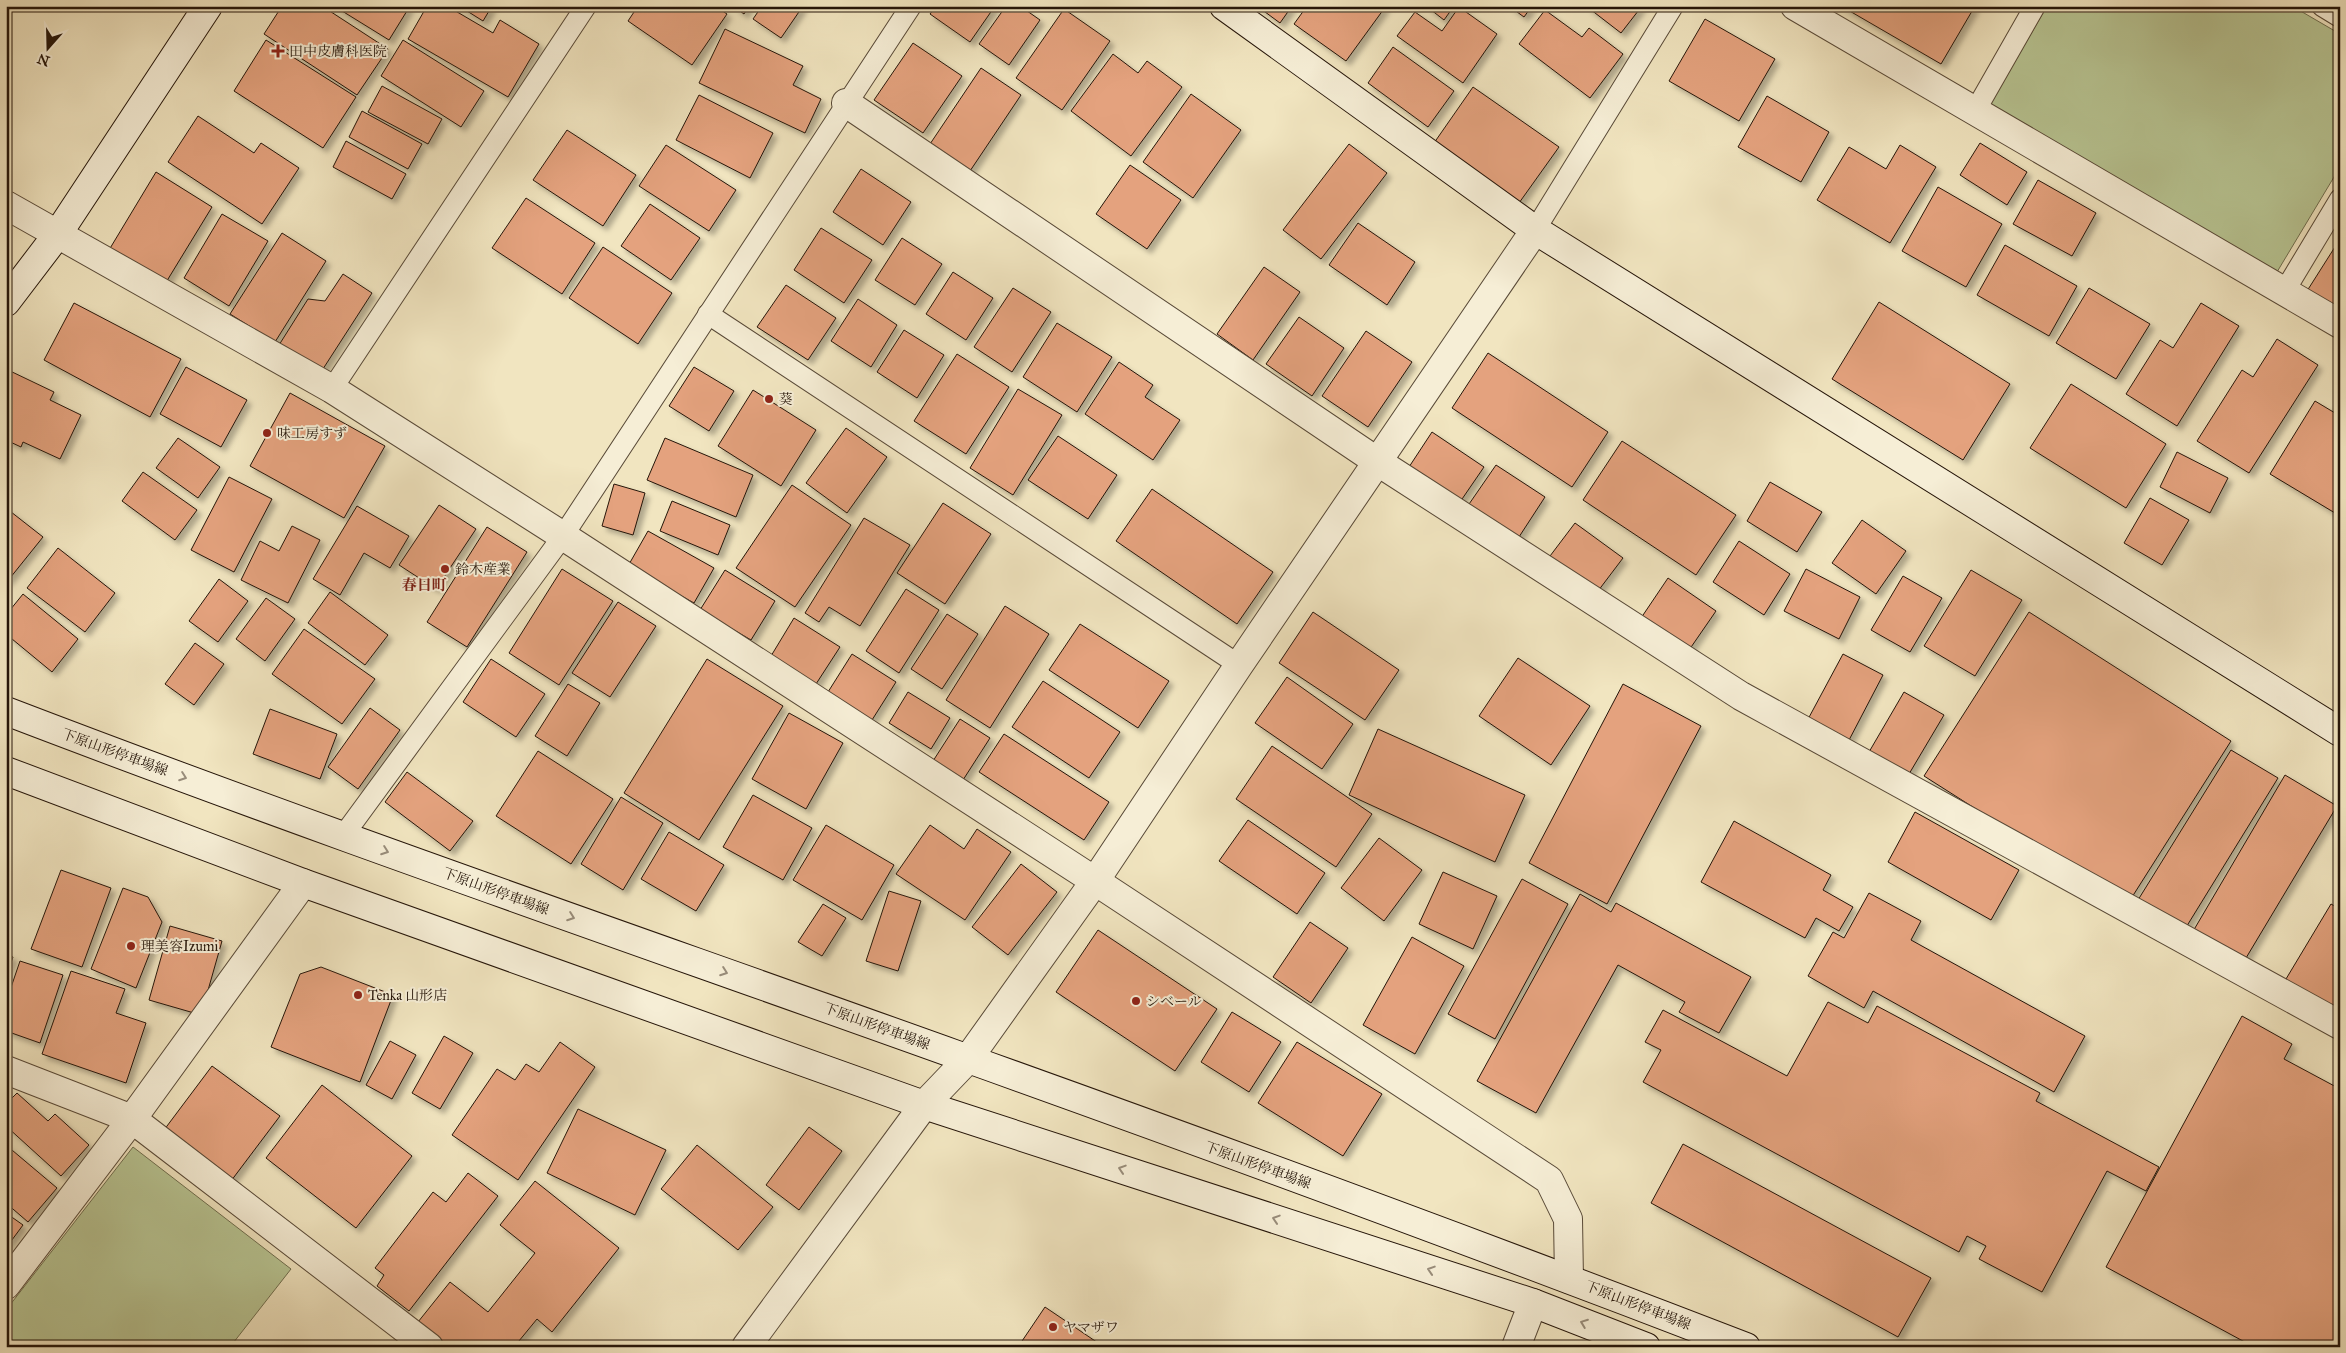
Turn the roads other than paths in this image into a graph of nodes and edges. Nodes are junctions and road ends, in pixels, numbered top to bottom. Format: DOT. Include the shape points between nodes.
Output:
graph roads {
  1 [pos="208,6"];
  2 [pos="586,6"];
  3 [pos="911,6"];
  4 [pos="1224,6"];
  5 [pos="1673,6"];
  6 [pos="1795,6"];
  7 [pos="2035,6"];
  8 [pos="2322,6"];
  9 [pos="2340,17"];
  10 [pos="846,103"];
  11 [pos="1974,112"];
  12 [pos="2340,199"];
  13 [pos="6,205"];
  14 [pos="1535,230"];
  15 [pos="56,235"];
  16 [pos="2284,292"];
  17 [pos="6,302"];
  18 [pos="708,314"];
  19 [pos="2340,324"];
  20 [pos="332,389"];
  21 [pos="1378,462"];
  22 [pos="563,536"];
  23 [pos="1239,664"];
  24 [pos="6,711"];
  25 [pos="2340,732"];
  26 [pos="6,772"];
  27 [pos="343,836"];
  28 [pos="1095,881"];
  29 [pos="303,883"];
  30 [pos="2340,1025"];
  31 [pos="968,1058"];
  32 [pos="6,1070"];
  33 [pos="924,1104"];
  34 [pos="132,1119"];
  35 [pos="1569,1279"];
  36 [pos="6,1285"];
  37 [pos="1533,1303"];
  38 [pos="428,1347"];
  39 [pos="746,1347"];
  40 [pos="1516,1347"];
  41 [pos="1646,1347"];
  42 [pos="1746,1347"];
  1 -- 15 [label="street"];
  2 -- 20 [label="lane"];
  3 -- 10 [label="lane"];
  4 -- 14 [label="street"];
  5 -- 14 [label="lane"];
  6 -- 11 [label="street"];
  7 -- 11 [label="lane"];
  8 -- 9 [label="lane"];
  10 -- 18 [label="lane"];
  10 -- 21 [label="street"];
  11 -- 16 [label="street"];
  12 -- 16 [label="lane"];
  13 -- 15 [label="street"];
  14 -- 21 [label="street"];
  14 -- 25 [label="street"];
  15 -- 17 [label="street"];
  15 -- 20 [label="street"];
  16 -- 19 [label="street"];
  18 -- 22 [label="lane"];
  18 -- 23 [label="lane"];
  20 -- 22 [label="street"];
  21 -- 23 [label="street"];
  21 -- 30 [label="street" via="1741,696"];
  22 -- 27 [label="lane"];
  22 -- 28 [label="street"];
  23 -- 28 [label="street"];
  24 -- 27 [label="street, 下原山形停車場線, one-way"];
  26 -- 29 [label="street"];
  27 -- 31 [label="street, 下原山形停車場線, one-way"];
  28 -- 31 [label="street"];
  28 -- 35 [label="street" via="1549,1180 1568,1219"];
  29 -- 33 [label="street"];
  29 -- 34 [label="street"];
  31 -- 33 [label="street"];
  31 -- 35 [label="street, 下原山形停車場線"];
  32 -- 34 [label="street"];
  37 -- 33 [label="street, one-way"];
  33 -- 39 [label="street"];
  34 -- 36 [label="street"];
  34 -- 38 [label="street"];
  35 -- 42 [label="street, 下原山形停車場線"];
  37 -- 40 [label="street"];
  41 -- 37 [label="street, one-way"];
}
